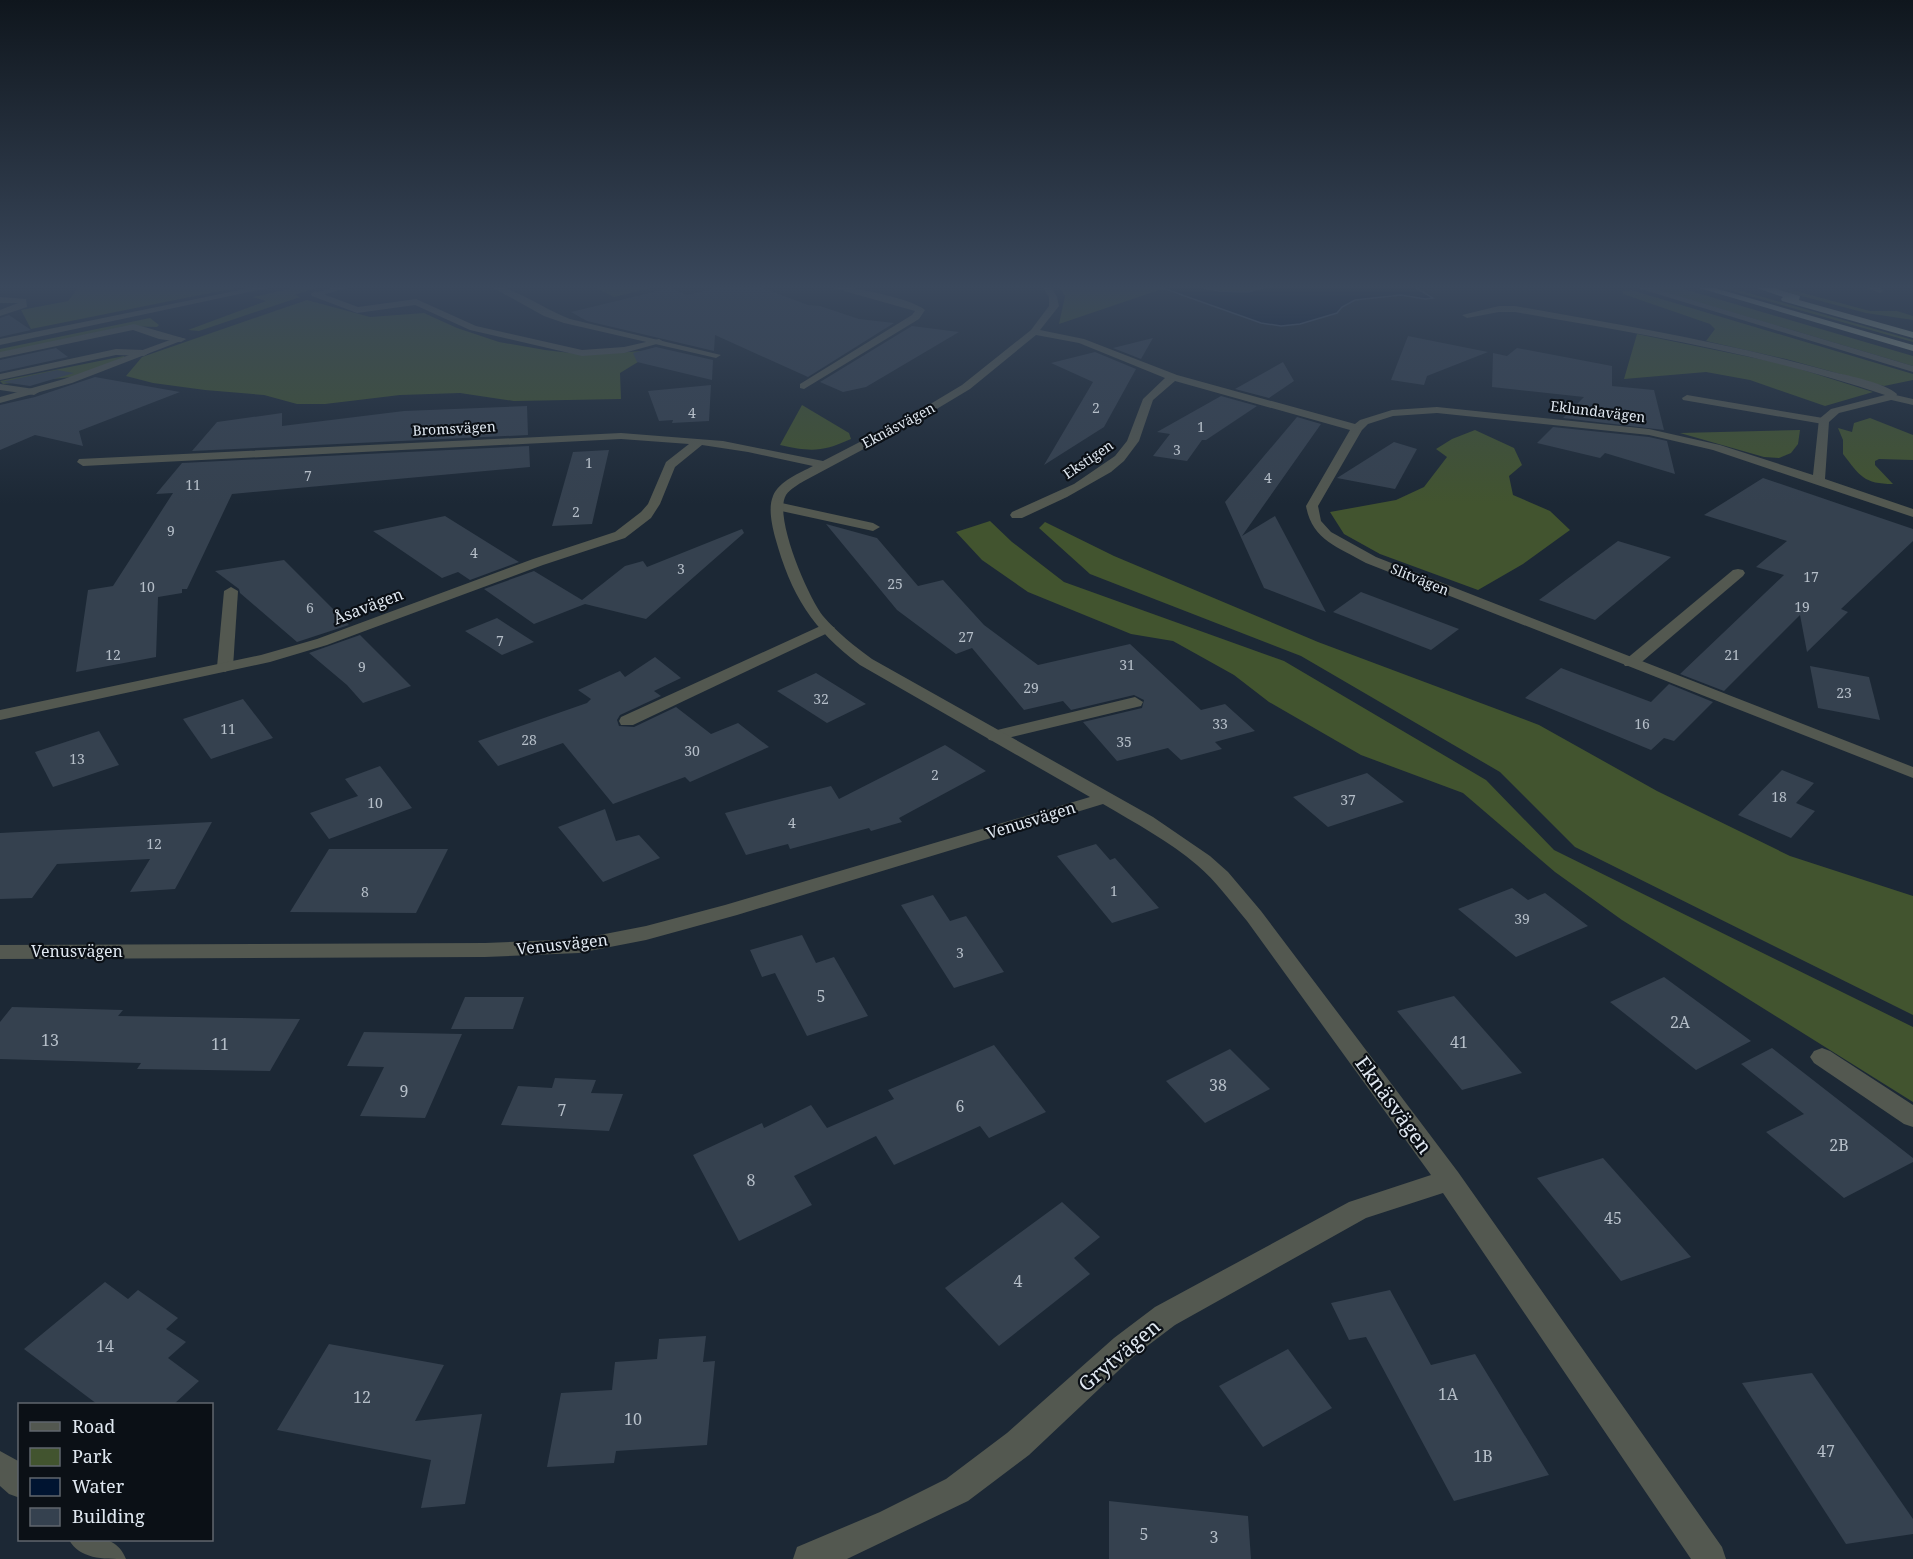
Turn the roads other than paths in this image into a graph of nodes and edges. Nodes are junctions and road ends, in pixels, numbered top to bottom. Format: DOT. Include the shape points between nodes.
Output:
graph roads {
  1 [pos="89,358"];
  2 [pos="131,358"];
  3 [pos="850,358"];
  4 [pos="1002,358"];
  5 [pos="1124,358"];
  6 [pos="1765,358"];
  7 [pos="1875,358"];
  8 [pos="1913,369"];
  9 [pos="0,377"];
  10 [pos="1173,377"];
  11 [pos="804,386"];
  12 [pos="0,387"];
  13 [pos="34,392"];
  14 [pos="1891,397"];
  15 [pos="1687,398"];
  16 [pos="0,400"];
  17 [pos="1913,402"];
  18 [pos="1823,421"];
  19 [pos="1357,429"];
  20 [pos="699,442"];
  21 [pos="83,462"];
  22 [pos="824,465"];
  23 [pos="1819,480"];
  24 [pos="777,506"];
  25 [pos="1913,513"];
  26 [pos="1017,515"];
  27 [pos="873,527"];
  28 [pos="1738,573"];
  29 [pos="231,591"];
  30 [pos="827,628"];
  31 [pos="1631,663"];
  32 [pos="225,667"];
  33 [pos="1135,702"];
  34 [pos="0,715"];
  35 [pos="627,721"];
  36 [pos="995,736"];
  37 [pos="1913,773"];
  38 [pos="1105,798"];
  39 [pos="0,952"];
  40 [pos="1822,1057"];
  41 [pos="1913,1117"];
  42 [pos="1449,1180"];
  43 [pos="0,1466"];
  44 [pos="18,1481"];
  45 [pos="88,1541"];
  46 [pos="110,1559"];
  47 [pos="809,1559"];
  48 [pos="1710,1559"];
  1 -- 9 [label="street"];
  2 -- 13 [label="street"];
  3 -- 11 [label="street"];
  4 -- 22 [label="street, Eknäsvägen" via="966,387"];
  5 -- 10 [label="street"];
  6 -- 14 [label="street" via="1882,389"];
  7 -- 8 [label="street"];
  10 -- 19 [label="street"];
  10 -- 26 [label="street, Ekstigen" via="1147,400 1140,432 1117,460 1084,483"];
  12 -- 13 [label="street"];
  13 -- 16 [label="street"];
  14 -- 17 [label="street"];
  14 -- 18 [label="street" via="1835,411"];
  15 -- 18 [label="street"];
  18 -- 23 [label="street"];
  19 -- 23 [label="street, Eklundavägen" via="1364,422 1392,413 1428,410 1631,429 1699,443"];
  19 -- 31 [label="street, Slitvägen" via="1312,506 1315,522 1326,535 1371,560"];
  20 -- 21 [label="street, Bromsvägen" via="621,436"];
  20 -- 22 [label="street, Bromsvägen" via="758,448"];
  20 -- 32 [label="street, Åsavägen" via="670,465 654,504 637,524 620,535 322,642"];
  22 -- 24 [label="street, Eknäsvägen" via="784,489"];
  23 -- 25 [label="street, Eklundavägen"];
  24 -- 27 [label="street"];
  24 -- 30 [label="street, Eknäsvägen" via="778,520 807,603"];
  28 -- 31 [label="street"];
  29 -- 32 [label="street"];
  30 -- 35 [label="street"];
  30 -- 36 [label="street, Eknäsvägen" via="866,662"];
  31 -- 37 [label="street, Slitvägen"];
  32 -- 34 [label="street, Åsavägen"];
  33 -- 36 [label="street"];
  36 -- 38 [label="street, Eknäsvägen"];
  38 -- 39 [label="street, Venusvägen" via="699,919 579,946 485,950"];
  38 -- 42 [label="street, Eknäsvägen" via="1146,821 1221,877"];
  40 -- 41 [label="street"];
  42 -- 47 [label="street, Grytvägen" via="1358,1210 1165,1316 1124,1347 1018,1444 957,1490"];
  42 -- 48 [label="street, Eknäsvägen"];
  43 -- 44 [label="street"];
  45 -- 46 [label="street"];
}
